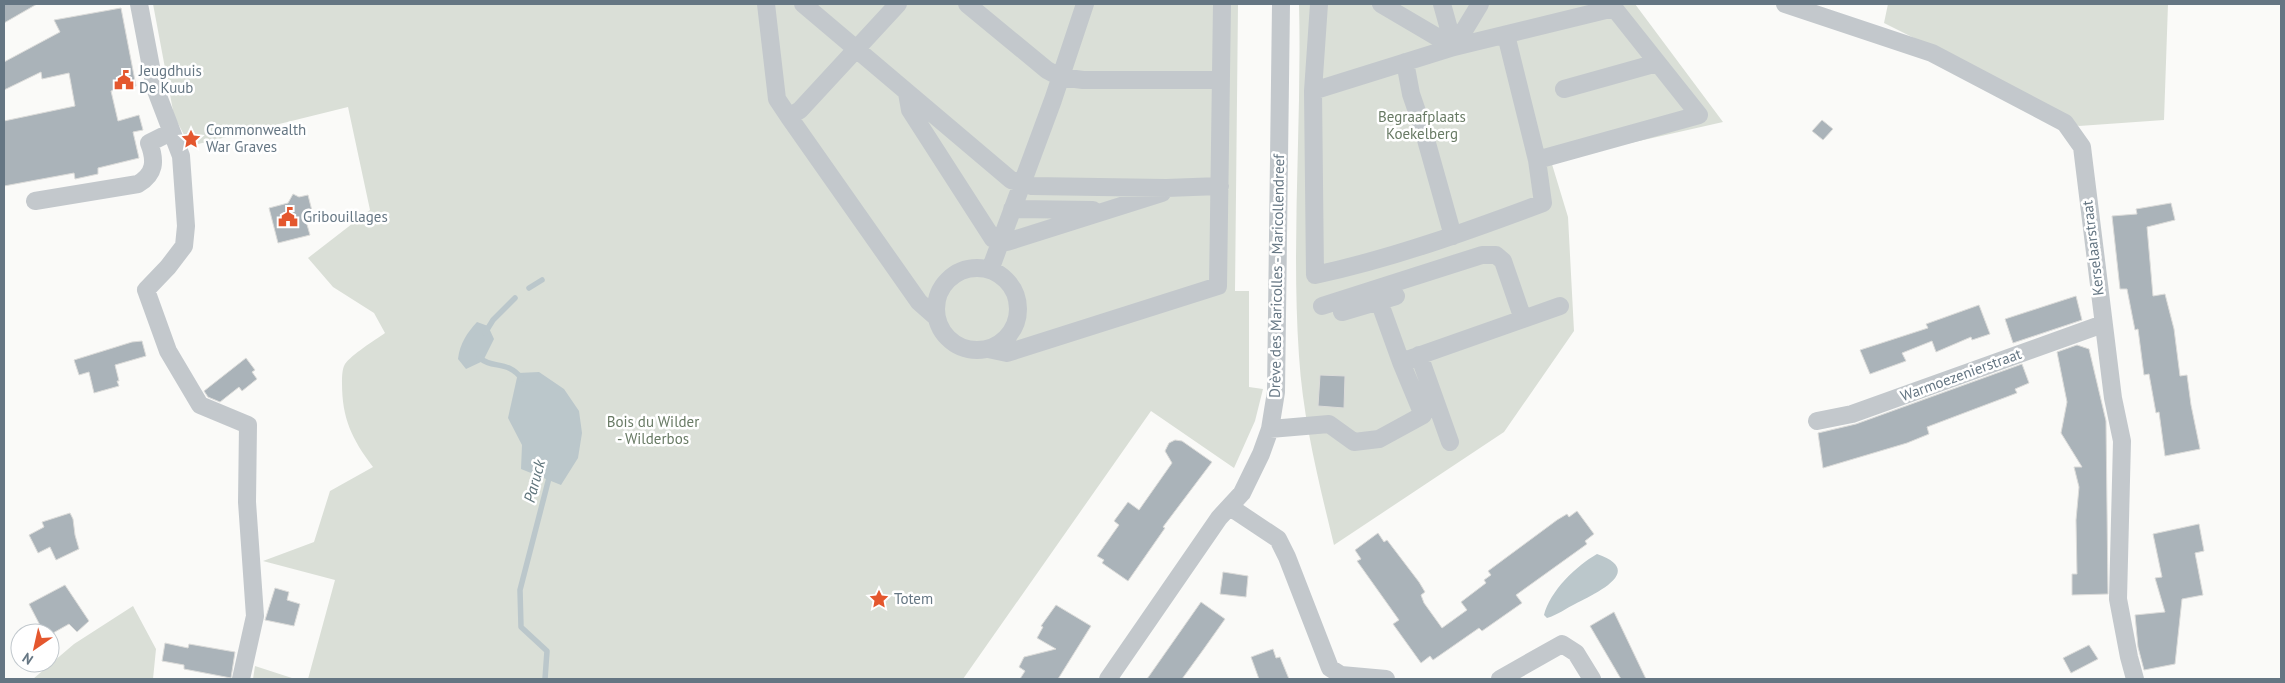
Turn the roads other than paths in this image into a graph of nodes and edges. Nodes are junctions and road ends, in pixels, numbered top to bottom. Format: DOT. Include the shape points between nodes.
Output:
graph roads {
  1 [pos="139,4"];
  2 [pos="766,4"];
  3 [pos="802,4"];
  4 [pos="898,4"];
  5 [pos="966,4"];
  6 [pos="1085,4"];
  7 [pos="1222,4"];
  8 [pos="1281,4"];
  9 [pos="1319,4"];
  10 [pos="1381,4"];
  11 [pos="1442,4"];
  12 [pos="1480,4"];
  13 [pos="1785,4"];
  14 [pos="1613,6"];
  15 [pos="1506,35"];
  16 [pos="1454,47"];
  17 [pos="854,49"];
  18 [pos="1405,62"];
  19 [pos="1657,62"];
  20 [pos="1060,77"];
  21 [pos="1220,80"];
  22 [pos="1564,88"];
  23 [pos="1314,90"];
  24 [pos="907,93"];
  25 [pos="789,118"];
  26 [pos="171,132"];
  27 [pos="1537,160"];
  28 [pos="1021,184"];
  29 [pos="1220,186"];
  30 [pos="1166,188"];
  31 [pos="35,200"];
  32 [pos="1018,209"];
  33 [pos="1103,211"];
  34 [pos="1029,234"];
  35 [pos="1453,236"];
  36 [pos="1000,241"];
  37 [pos="990,270"];
  38 [pos="1396,296"];
  39 [pos="1379,301"];
  40 [pos="1560,306"];
  41 [pos="936,317"];
  42 [pos="1523,319"];
  43 [pos="2103,324"];
  44 [pos="988,349"];
  45 [pos="1419,355"];
  46 [pos="1401,362"];
  47 [pos="1817,421"];
  48 [pos="1270,429"];
  49 [pos="1450,442"];
  50 [pos="1230,507"];
  51 [pos="241,679"];
  52 [pos="1108,679"];
  53 [pos="1386,679"];
  54 [pos="1500,679"];
  55 [pos="1592,679"];
  56 [pos="2135,679"];
  1 -- 26 [label="street" via="155,88"];
  2 -- 25 [label="street" via="777,99"];
  3 -- 17 [label="street"];
  4 -- 17 [label="street"];
  5 -- 20 [label="street"];
  6 -- 20 [label="street"];
  7 -- 21 [label="street"];
  8 -- 48 [label="street, Drève des Maricolles - Maricollendreef" via="1276,382"];
  9 -- 23 [label="street"];
  10 -- 16 [label="street"];
  11 -- 16 [label="street"];
  12 -- 16 [label="street"];
  13 -- 43 [label="street, Kerselaarstraat" via="1932,53 2065,123 2082,147"];
  14 -- 15 [label="street"];
  14 -- 19 [label="street"];
  15 -- 16 [label="street"];
  15 -- 27 [label="street"];
  16 -- 18 [label="street"];
  17 -- 24 [label="street"];
  17 -- 25 [label="street" via="800,110"];
  18 -- 23 [label="street"];
  18 -- 35 [label="street" via="1411,94"];
  19 -- 22 [label="street"];
  19 -- 27 [label="street" via="1699,115"];
  20 -- 21 [label="street" via="1084,80"];
  20 -- 28 [label="street"];
  21 -- 29 [label="street"];
  23 -- 35 [label="street" via="1316,275 1370,263"];
  24 -- 28 [label="street" via="1011,180"];
  24 -- 36 [label="street" via="910,110 994,239"];
  25 -- 41 [label="street" via="919,302"];
  26 -- 31 [label="street" via="149,143 154,163 151,173 138,184"];
  26 -- 51 [label="street" via="181,156 186,226 184,246 146,290 168,351 200,405 248,425 247,502 255,616"];
  27 -- 35 [label="street" via="1543,203"];
  28 -- 30 [label="street"];
  28 -- 32 [label="street"];
  29 -- 30 [label="street"];
  29 -- 44 [label="street" via="1218,286 1007,353"];
  30 -- 33 [label="street" via="1163,192"];
  32 -- 33 [label="street" via="1082,208"];
  32 -- 34 [label="street"];
  32 -- 36 [label="street"];
  33 -- 34 [label="street"];
  34 -- 36 [label="street" via="1007,242"];
  36 -- 37 [label="street"];
  37 -- 41 [label="street" via="967,268 946,280 937,296"];
  37 -- 44 [label="street" via="1001,275 1011,286 1019,309 1012,332"];
  38 -- 39 [label="street"];
  39 -- 42 [label="street" via="1326,310 1482,255 1496,255 1503,260"];
  39 -- 46 [label="street"];
  40 -- 42 [label="street"];
  41 -- 44 [label="street" via="947,338 959,347"];
  42 -- 45 [label="street"];
  43 -- 47 [label="street, Warmoezenierstraat" via="1852,414"];
  43 -- 56 [label="street, Kerselaarstraat" via="2122,441 2118,599"];
  45 -- 46 [label="street"];
  45 -- 49 [label="street"];
  46 -- 48 [label="street" via="1423,415 1379,439 1354,442 1329,424"];
  48 -- 50 [label="street, Drève des Maricolles - Maricollendreef" via="1262,454 1242,493"];
  50 -- 52 [label="street, Drève des Maricolles - Maricollendreef" via="1219,518"];
  50 -- 53 [label="street" via="1278,539 1330,668 1341,674"];
  54 -- 55 [label="street" via="1562,644 1576,653"];
}
